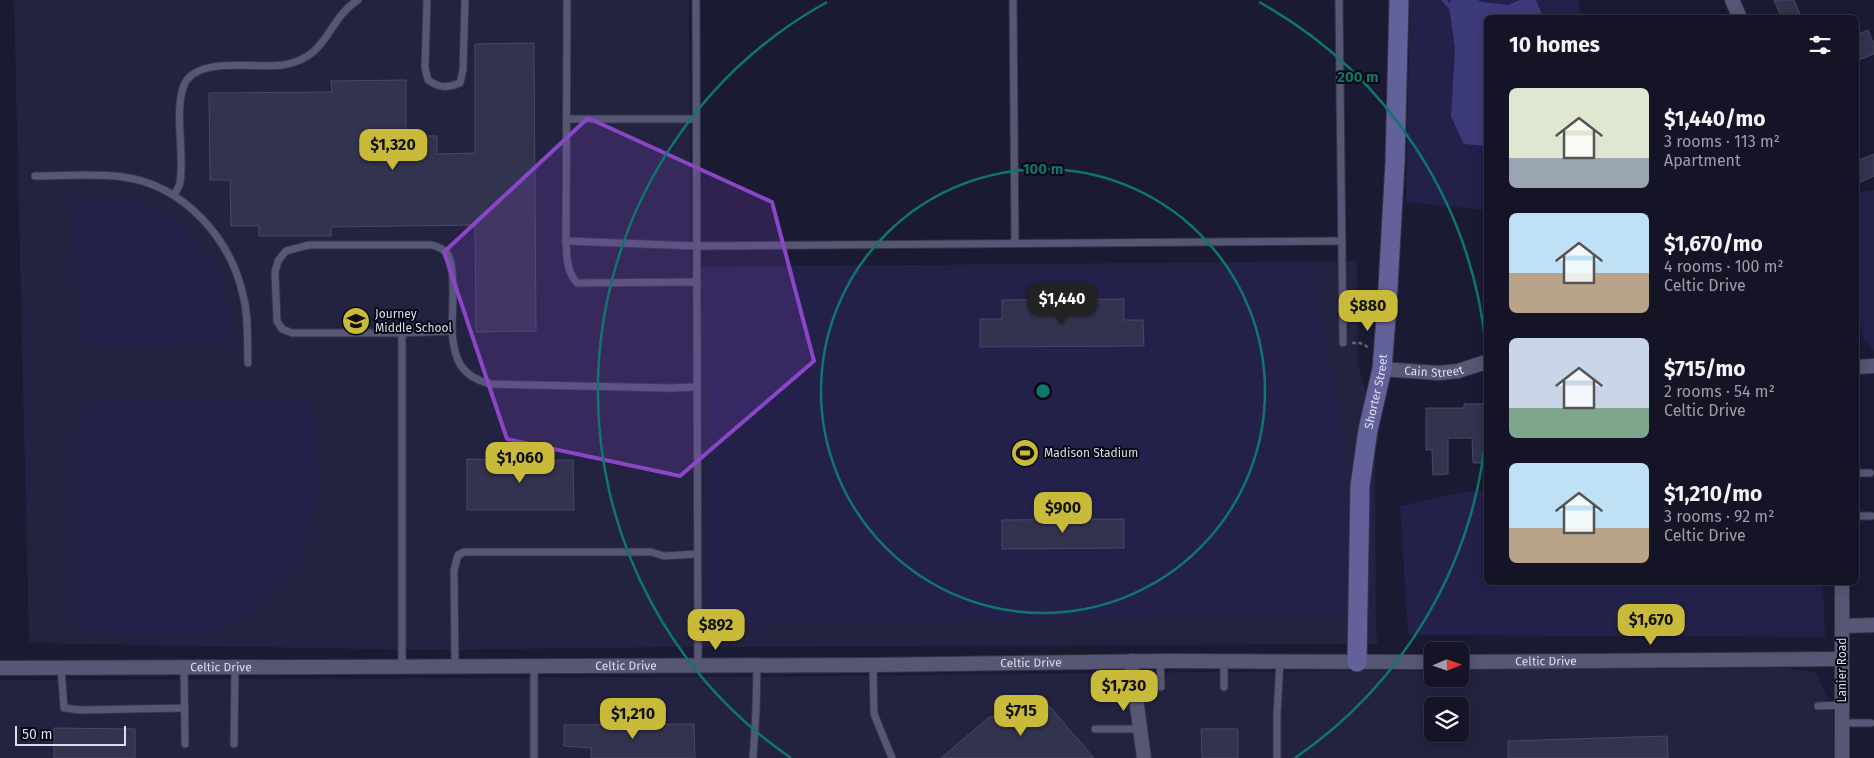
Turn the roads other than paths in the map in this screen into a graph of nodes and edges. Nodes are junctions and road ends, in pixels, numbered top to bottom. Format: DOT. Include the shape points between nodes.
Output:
graph roads {
  1 [pos="358,0"];
  2 [pos="427,0"];
  3 [pos="466,0"];
  4 [pos="567,0"];
  5 [pos="696,0"];
  6 [pos="1013,0"];
  7 [pos="1339,0"];
  8 [pos="1399,0"];
  9 [pos="1732,0"];
  10 [pos="1739,15"];
  11 [pos="567,119"];
  12 [pos="696,119"];
  13 [pos="35,176"];
  14 [pos="174,195"];
  15 [pos="566,241"];
  16 [pos="1342,241"];
  17 [pos="1015,244"];
  18 [pos="696,246"];
  19 [pos="697,282"];
  20 [pos="452,331"];
  21 [pos="402,333"];
  22 [pos="1343,343"];
  23 [pos="248,363"];
  24 [pos="1484,363"];
  25 [pos="1874,366"];
  26 [pos="1859,367"];
  27 [pos="1382,368"];
  28 [pos="697,387"];
  29 [pos="1859,473"];
  30 [pos="1870,473"];
  31 [pos="1859,516"];
  32 [pos="1871,516"];
  33 [pos="697,554"];
  34 [pos="1842,585"];
  35 [pos="1874,625"];
  36 [pos="1842,626"];
  37 [pos="1842,659"];
  38 [pos="1132,661"];
  39 [pos="1160,661"];
  40 [pos="1224,661"];
  41 [pos="1280,662"];
  42 [pos="1357,662"];
  43 [pos="1424,662"];
  44 [pos="1469,662"];
  45 [pos="698,665"];
  46 [pos="756,665"];
  47 [pos="873,665"];
  48 [pos="402,666"];
  49 [pos="455,666"];
  50 [pos="534,666"];
  51 [pos="184,667"];
  52 [pos="235,667"];
  53 [pos="0,668"];
  54 [pos="61,668"];
  55 [pos="1161,688"];
  56 [pos="1224,688"];
  57 [pos="1842,705"];
  58 [pos="1818,706"];
  59 [pos="185,708"];
  60 [pos="1871,723"];
  61 [pos="1842,724"];
  62 [pos="1095,729"];
  63 [pos="1140,729"];
  64 [pos="185,744"];
  65 [pos="234,744"];
  66 [pos="534,758"];
  67 [pos="753,758"];
  68 [pos="892,758"];
  69 [pos="1144,758"];
  70 [pos="1278,758"];
  71 [pos="1842,758"];
  1 -- 14 [label="lane" via="349,6 317,50 306,58 283,65 206,68 193,74 186,82 181,108 180,183"];
  2 -- 3 [label="lane" via="425,68 428,80 437,87 460,83"];
  4 -- 11 [label="lane"];
  5 -- 12 [label="lane"];
  6 -- 17 [label="lane"];
  7 -- 16 [label="lane"];
  8 -- 27 [label="street, Shorter Street"];
  9 -- 10 [label="street"];
  11 -- 12 [label="lane"];
  11 -- 15 [label="lane"];
  12 -- 18 [label="lane"];
  13 -- 14 [label="lane" via="124,177"];
  14 -- 23 [label="lane" via="200,216 219,239 233,264 244,295"];
  15 -- 18 [label="lane"];
  15 -- 19 [label="lane" via="567,263 577,283"];
  16 -- 17 [label="lane"];
  16 -- 22 [label="lane"];
  17 -- 18 [label="lane"];
  18 -- 19 [label="lane"];
  19 -- 28 [label="lane"];
  20 -- 21 [label="lane"];
  20 -- 21 [label="lane" via="452,265 448,254 441,248 432,245 309,245 286,251 278,261 275,307 282,329 292,333"];
  20 -- 28 [label="lane" via="458,362 476,380 491,384"];
  21 -- 48 [label="lane"];
  24 -- 27 [label="street, Cain Street" via="1439,373"];
  25 -- 26 [label="street"];
  27 -- 42 [label="street, Shorter Street" via="1360,486"];
  28 -- 33 [label="lane"];
  29 -- 30 [label="lane"];
  31 -- 32 [label="lane"];
  33 -- 45 [label="lane"];
  33 -- 49 [label="lane" via="464,552 458,555 454,570"];
  34 -- 36 [label="street, Lanier Road"];
  35 -- 36 [label="street"];
  36 -- 37 [label="street, Lanier Road"];
  37 -- 44 [label="street, Celtic Drive"];
  37 -- 57 [label="street, Lanier Road"];
  38 -- 39 [label="street, Celtic Drive"];
  38 -- 47 [label="street, Celtic Drive"];
  38 -- 63 [label="street"];
  39 -- 40 [label="street, Celtic Drive"];
  39 -- 55 [label="lane"];
  40 -- 41 [label="street, Celtic Drive"];
  40 -- 56 [label="lane"];
  41 -- 42 [label="street, Celtic Drive"];
  41 -- 70 [label="lane"];
  42 -- 43 [label="street, Celtic Drive"];
  45 -- 46 [label="street, Celtic Drive"];
  45 -- 50 [label="street, Celtic Drive"];
  46 -- 47 [label="street, Celtic Drive"];
  46 -- 67 [label="lane"];
  47 -- 68 [label="lane" via="874,714"];
  48 -- 49 [label="street, Celtic Drive"];
  48 -- 52 [label="street, Celtic Drive"];
  49 -- 50 [label="street, Celtic Drive"];
  50 -- 66 [label="lane"];
  51 -- 52 [label="street, Celtic Drive"];
  51 -- 54 [label="street, Celtic Drive"];
  51 -- 59 [label="lane"];
  52 -- 65 [label="lane"];
  53 -- 54 [label="street, Celtic Drive"];
  54 -- 59 [label="lane" via="64,708"];
  57 -- 58 [label="lane"];
  57 -- 61 [label="street, Lanier Road"];
  59 -- 64 [label="lane"];
  60 -- 61 [label="lane"];
  61 -- 71 [label="street, Lanier Road"];
  62 -- 63 [label="lane"];
  63 -- 69 [label="street"];
}
